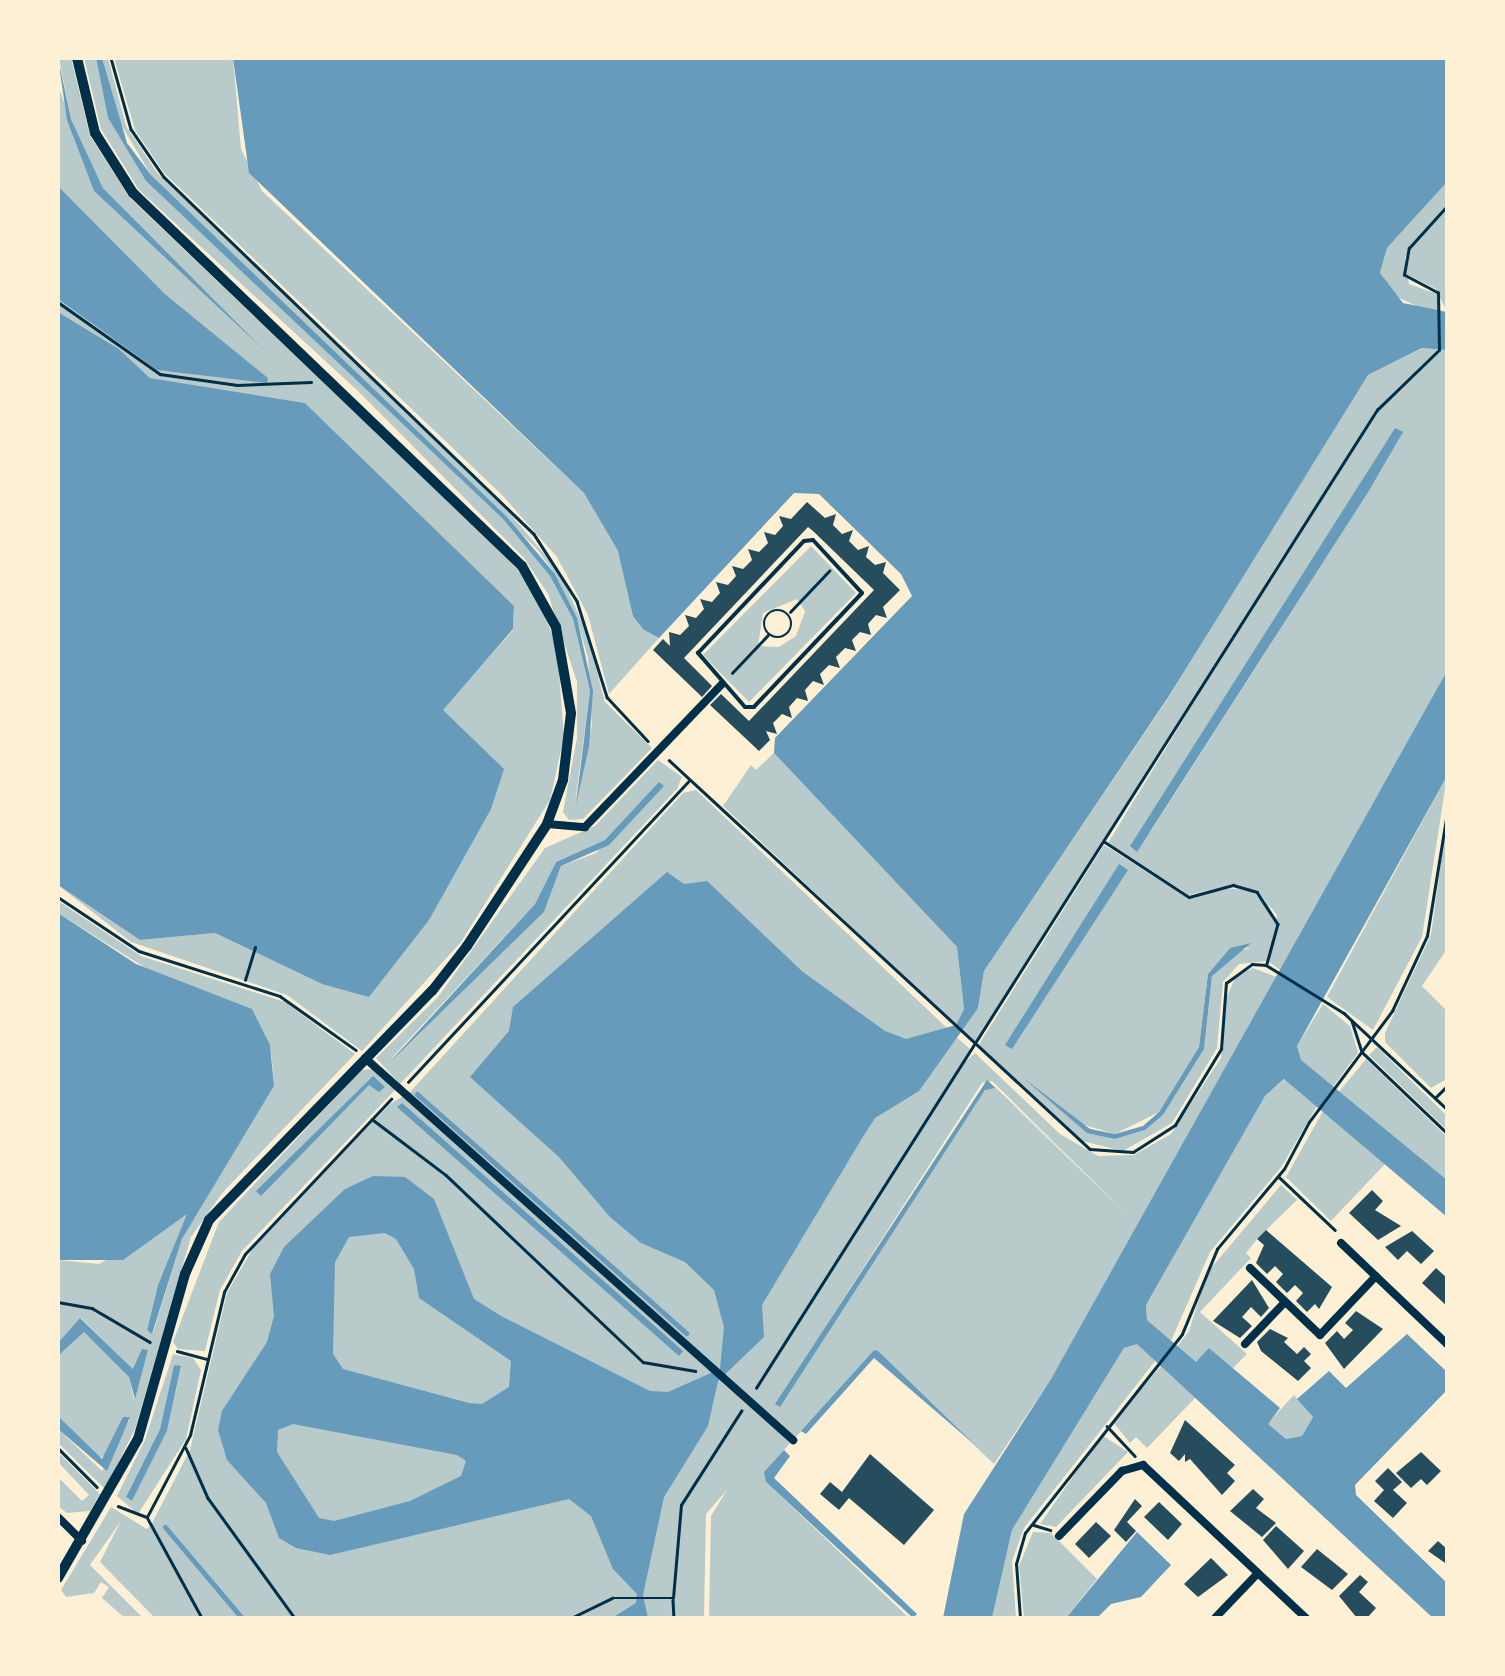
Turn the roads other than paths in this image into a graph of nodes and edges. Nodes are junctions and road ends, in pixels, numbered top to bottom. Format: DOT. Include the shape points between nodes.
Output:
graph roads {
  1 [pos="77,58"];
  2 [pos="722,684"];
  3 [pos="547,824"];
  4 [pos="365,1058"];
  5 [pos="1341,1243"];
  6 [pos="1250,1268"];
  7 [pos="1376,1276"];
  8 [pos="1286,1302"];
  9 [pos="1245,1344"];
  10 [pos="1448,1345"];
  11 [pos="793,1440"];
  12 [pos="58,1517"];
  13 [pos="1059,1536"];
  14 [pos="82,1541"];
  15 [pos="1258,1573"];
  16 [pos="58,1578"];
  17 [pos="1215,1618"];
  18 [pos="1306,1618"];
  1 -- 3 [label="street" via="96,133 133,193 500,541 541,594 566,662 571,712 562,780"];
  2 -- 2 [label="lane" via="698,653 804,541 814,540 862,593 754,707 745,708"];
  2 -- 3 [label="street" via="584,827"];
  3 -- 4 [label="street" via="432,991"];
  4 -- 11 [label="street"];
  4 -- 14 [label="street" via="208,1220 138,1439"];
  5 -- 7 [label="street"];
  6 -- 8 [label="street"];
  7 -- 8 [label="street" via="1320,1335"];
  7 -- 10 [label="street"];
  8 -- 9 [label="street"];
  12 -- 14 [label="street"];
  13 -- 15 [label="street" via="1136,1465 1150,1469"];
  14 -- 16 [label="street"];
  15 -- 17 [label="street"];
  15 -- 18 [label="street"];
}
